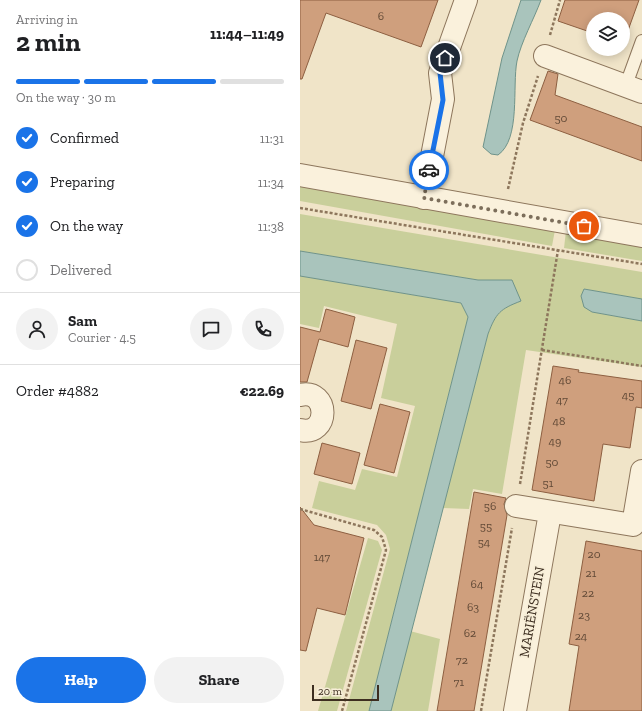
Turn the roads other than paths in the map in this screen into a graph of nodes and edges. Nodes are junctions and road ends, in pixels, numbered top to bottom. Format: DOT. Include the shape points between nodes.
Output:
graph roads {
  1 [pos="466,0"];
  2 [pos="642,40"];
  3 [pos="545,56"];
  4 [pos="638,66"];
  5 [pos="634,88"];
  6 [pos="300,175"];
  7 [pos="424,198"];
  8 [pos="642,236"];
  9 [pos="300,395"];
  10 [pos="300,430"];
  11 [pos="642,471"];
  12 [pos="516,506"];
  13 [pos="550,513"];
  14 [pos="515,711"];
  1 -- 7 [label="street" via="440,73 443,100"];
  2 -- 4 [label="lane"];
  3 -- 5 [label="street"];
  4 -- 5 [label="lane"];
  6 -- 7 [label="street"];
  7 -- 8 [label="street"];
  9 -- 10 [label="street" via="313,396 323,411 323,418 315,428"];
  11 -- 13 [label="street" via="633,525"];
  12 -- 13 [label="street"];
  13 -- 14 [label="street, MARIËNSTEIN"];
}
